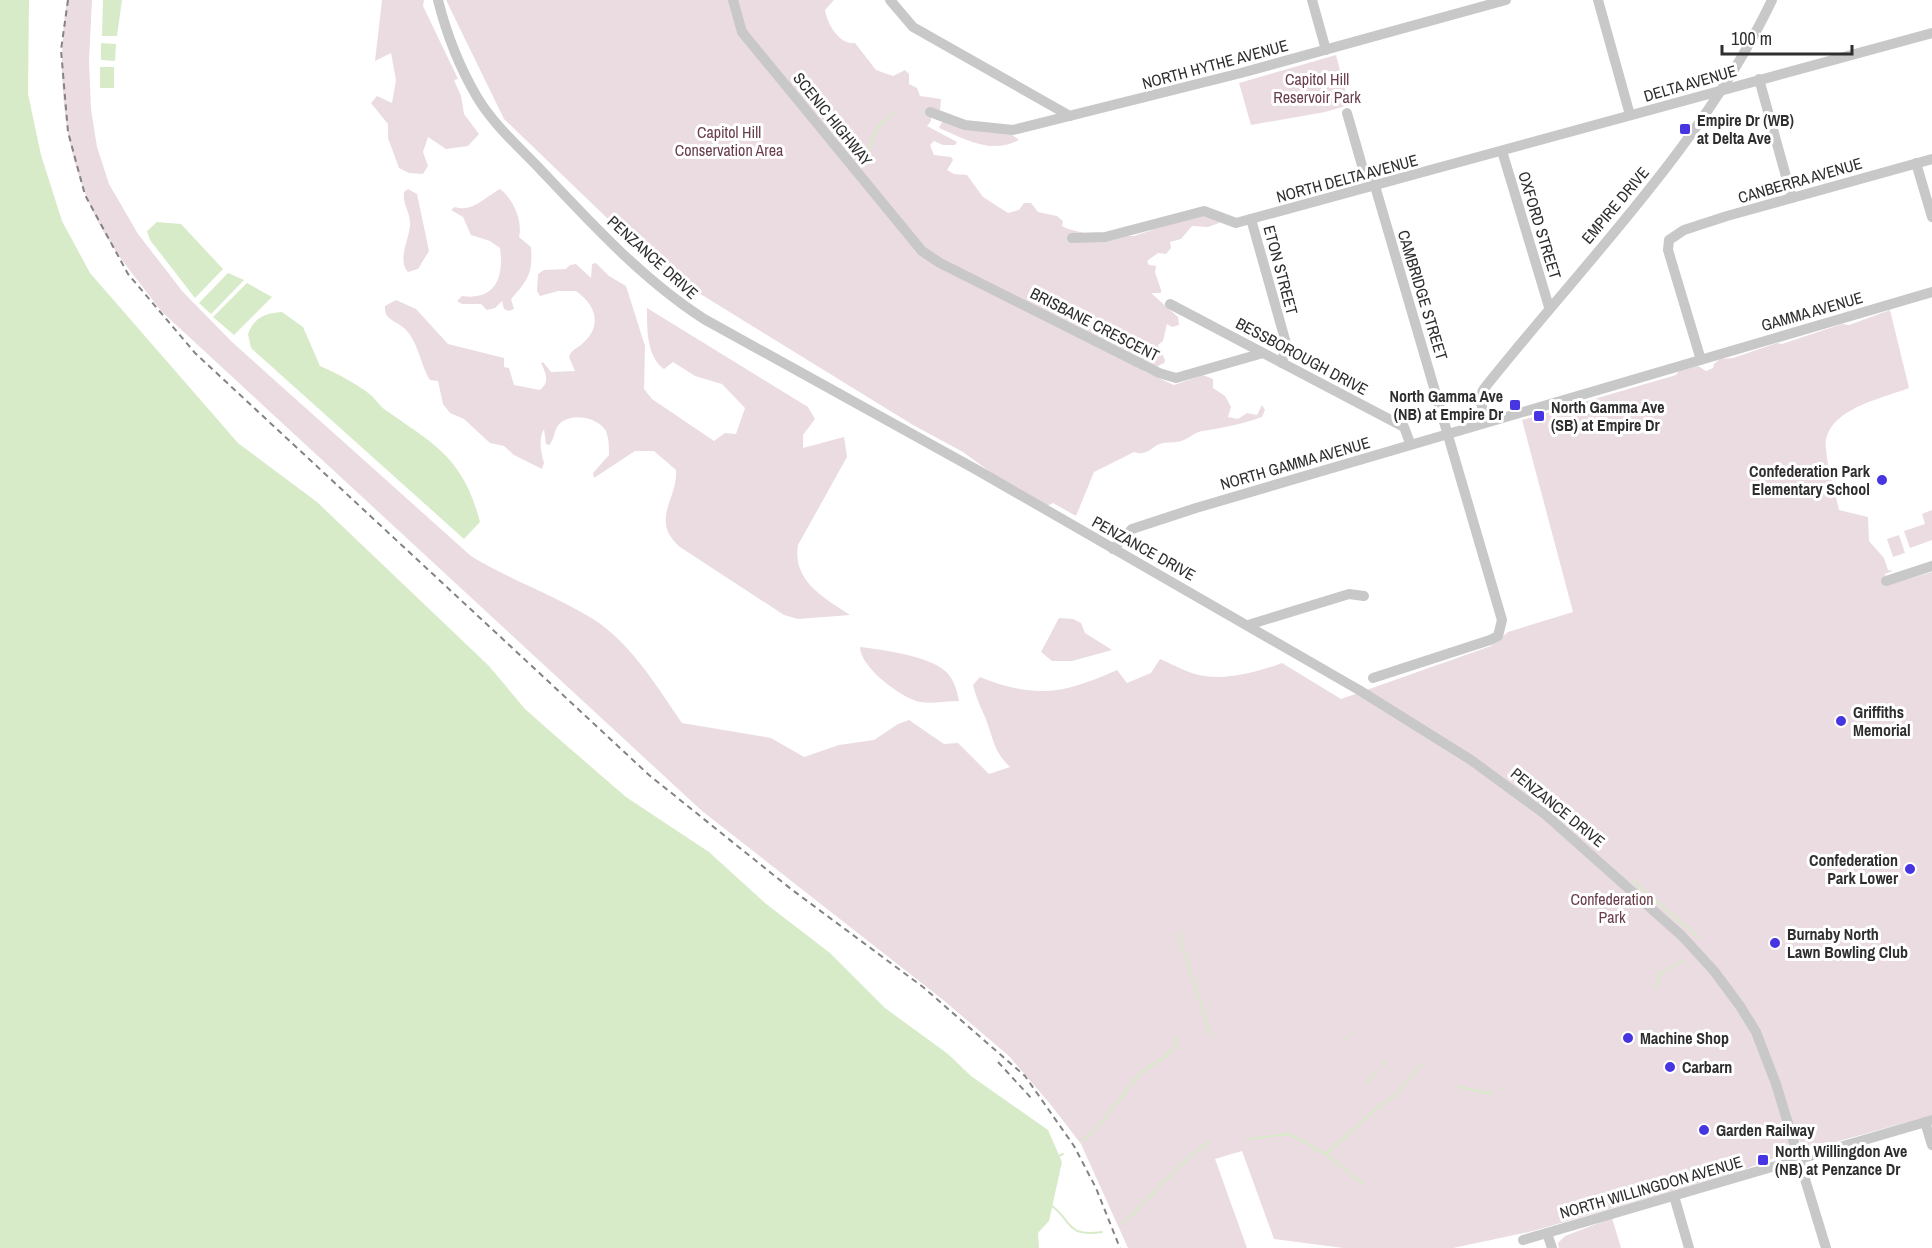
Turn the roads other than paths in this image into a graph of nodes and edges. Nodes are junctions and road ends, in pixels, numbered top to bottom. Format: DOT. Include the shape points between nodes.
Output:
graph roads {
  1 [pos="438,0"];
  2 [pos="733,0"];
  3 [pos="890,0"];
  4 [pos="1312,0"];
  5 [pos="1506,0"];
  6 [pos="1598,0"];
  7 [pos="1772,0"];
  8 [pos="1932,33"];
  9 [pos="1326,50"];
  10 [pos="1759,79"];
  11 [pos="1723,89"];
  12 [pos="930,112"];
  13 [pos="1347,113"];
  14 [pos="1630,115"];
  15 [pos="1070,116"];
  16 [pos="1502,151"];
  17 [pos="1932,159"];
  18 [pos="1916,164"];
  19 [pos="1375,186"];
  20 [pos="1792,198"];
  21 [pos="1932,217"];
  22 [pos="1251,219"];
  23 [pos="1072,238"];
  24 [pos="921,251"];
  25 [pos="1932,292"];
  26 [pos="1170,304"];
  27 [pos="1549,307"];
  28 [pos="1263,353"];
  29 [pos="1701,360"];
  30 [pos="1282,363"];
  31 [pos="1486,422"];
  32 [pos="1449,433"];
  33 [pos="1410,444"];
  34 [pos="1113,549"];
  35 [pos="1932,566"];
  36 [pos="1886,581"];
  37 [pos="1364,596"];
  38 [pos="1248,626"];
  39 [pos="1372,678"];
  40 [pos="1929,1121"];
  41 [pos="1932,1145"];
  42 [pos="1800,1159"];
  43 [pos="1674,1196"];
  44 [pos="1547,1233"];
  45 [pos="1523,1240"];
  46 [pos="1552,1248"];
  47 [pos="1689,1248"];
  48 [pos="1826,1248"];
  1 -- 34 [label="street, PENZANCE DRIVE" via="477,96 494,120 578,209 674,299"];
  2 -- 24 [label="street, SCENIC HIGHWAY" via="742,32"];
  3 -- 15 [label="street" via="913,27"];
  4 -- 9 [label="street"];
  5 -- 9 [label="street, NORTH HYTHE AVENUE"];
  6 -- 14 [label="street"];
  7 -- 11 [label="street, EMPIRE DRIVE"];
  8 -- 10 [label="street, DELTA AVENUE"];
  9 -- 15 [label="street, NORTH HYTHE AVENUE"];
  10 -- 11 [label="street, DELTA AVENUE"];
  10 -- 20 [label="street"];
  11 -- 14 [label="street, DELTA AVENUE"];
  11 -- 27 [label="street, EMPIRE DRIVE" via="1659,177"];
  12 -- 15 [label="street, NORTH HYTHE AVENUE" via="965,125 1013,130"];
  13 -- 19 [label="street, CAMBRIDGE STREET" via="1365,176"];
  14 -- 16 [label="street, NORTH DELTA AVENUE"];
  16 -- 19 [label="street, NORTH DELTA AVENUE"];
  16 -- 27 [label="street, OXFORD STREET"];
  17 -- 18 [label="street, CANBERRA AVENUE"];
  18 -- 20 [label="street, CANBERRA AVENUE"];
  18 -- 21 [label="street"];
  19 -- 22 [label="street, NORTH DELTA AVENUE"];
  19 -- 32 [label="street, CAMBRIDGE STREET"];
  20 -- 29 [label="street, CANBERRA AVENUE" via="1676,234 1669,240 1668,250"];
  22 -- 23 [label="street, NORTH DELTA AVENUE" via="1236,223 1203,212 1105,237"];
  22 -- 30 [label="street, ETON STREET" via="1286,343"];
  24 -- 28 [label="street, BRISBANE CRESCENT" via="1154,371 1176,378"];
  25 -- 29 [label="street, GAMMA AVENUE"];
  26 -- 28 [label="street, BESSBOROUGH DRIVE"];
  27 -- 31 [label="street, EMPIRE DRIVE" via="1483,390 1480,400"];
  28 -- 30 [label="street, BESSBOROUGH DRIVE"];
  29 -- 31 [label="street, NORTH GAMMA AVENUE"];
  30 -- 33 [label="street, BESSBOROUGH DRIVE" via="1404,427"];
  31 -- 32 [label="street, NORTH GAMMA AVENUE"];
  32 -- 33 [label="street, NORTH GAMMA AVENUE"];
  32 -- 39 [label="street, CAMBRIDGE STREET" via="1501,613 1502,629 1490,640"];
  33 -- 34 [label="street, NORTH GAMMA AVENUE" via="1132,529"];
  34 -- 38 [label="street, PENZANCE DRIVE"];
  35 -- 36 [label="street"];
  37 -- 38 [label="street" via="1349,594"];
  38 -- 42 [label="street, PENZANCE DRIVE" via="1367,695 1508,785 1682,936 1714,971 1750,1021 1773,1074"];
  40 -- 41 [label="street"];
  40 -- 42 [label="street, NORTH WILLINGDON AVENUE"];
  42 -- 43 [label="street, NORTH WILLINGDON AVENUE"];
  42 -- 48 [label="street"];
  43 -- 44 [label="street, NORTH WILLINGDON AVENUE"];
  43 -- 47 [label="street"];
  44 -- 45 [label="street, NORTH WILLINGDON AVENUE"];
  44 -- 46 [label="street"];
}
